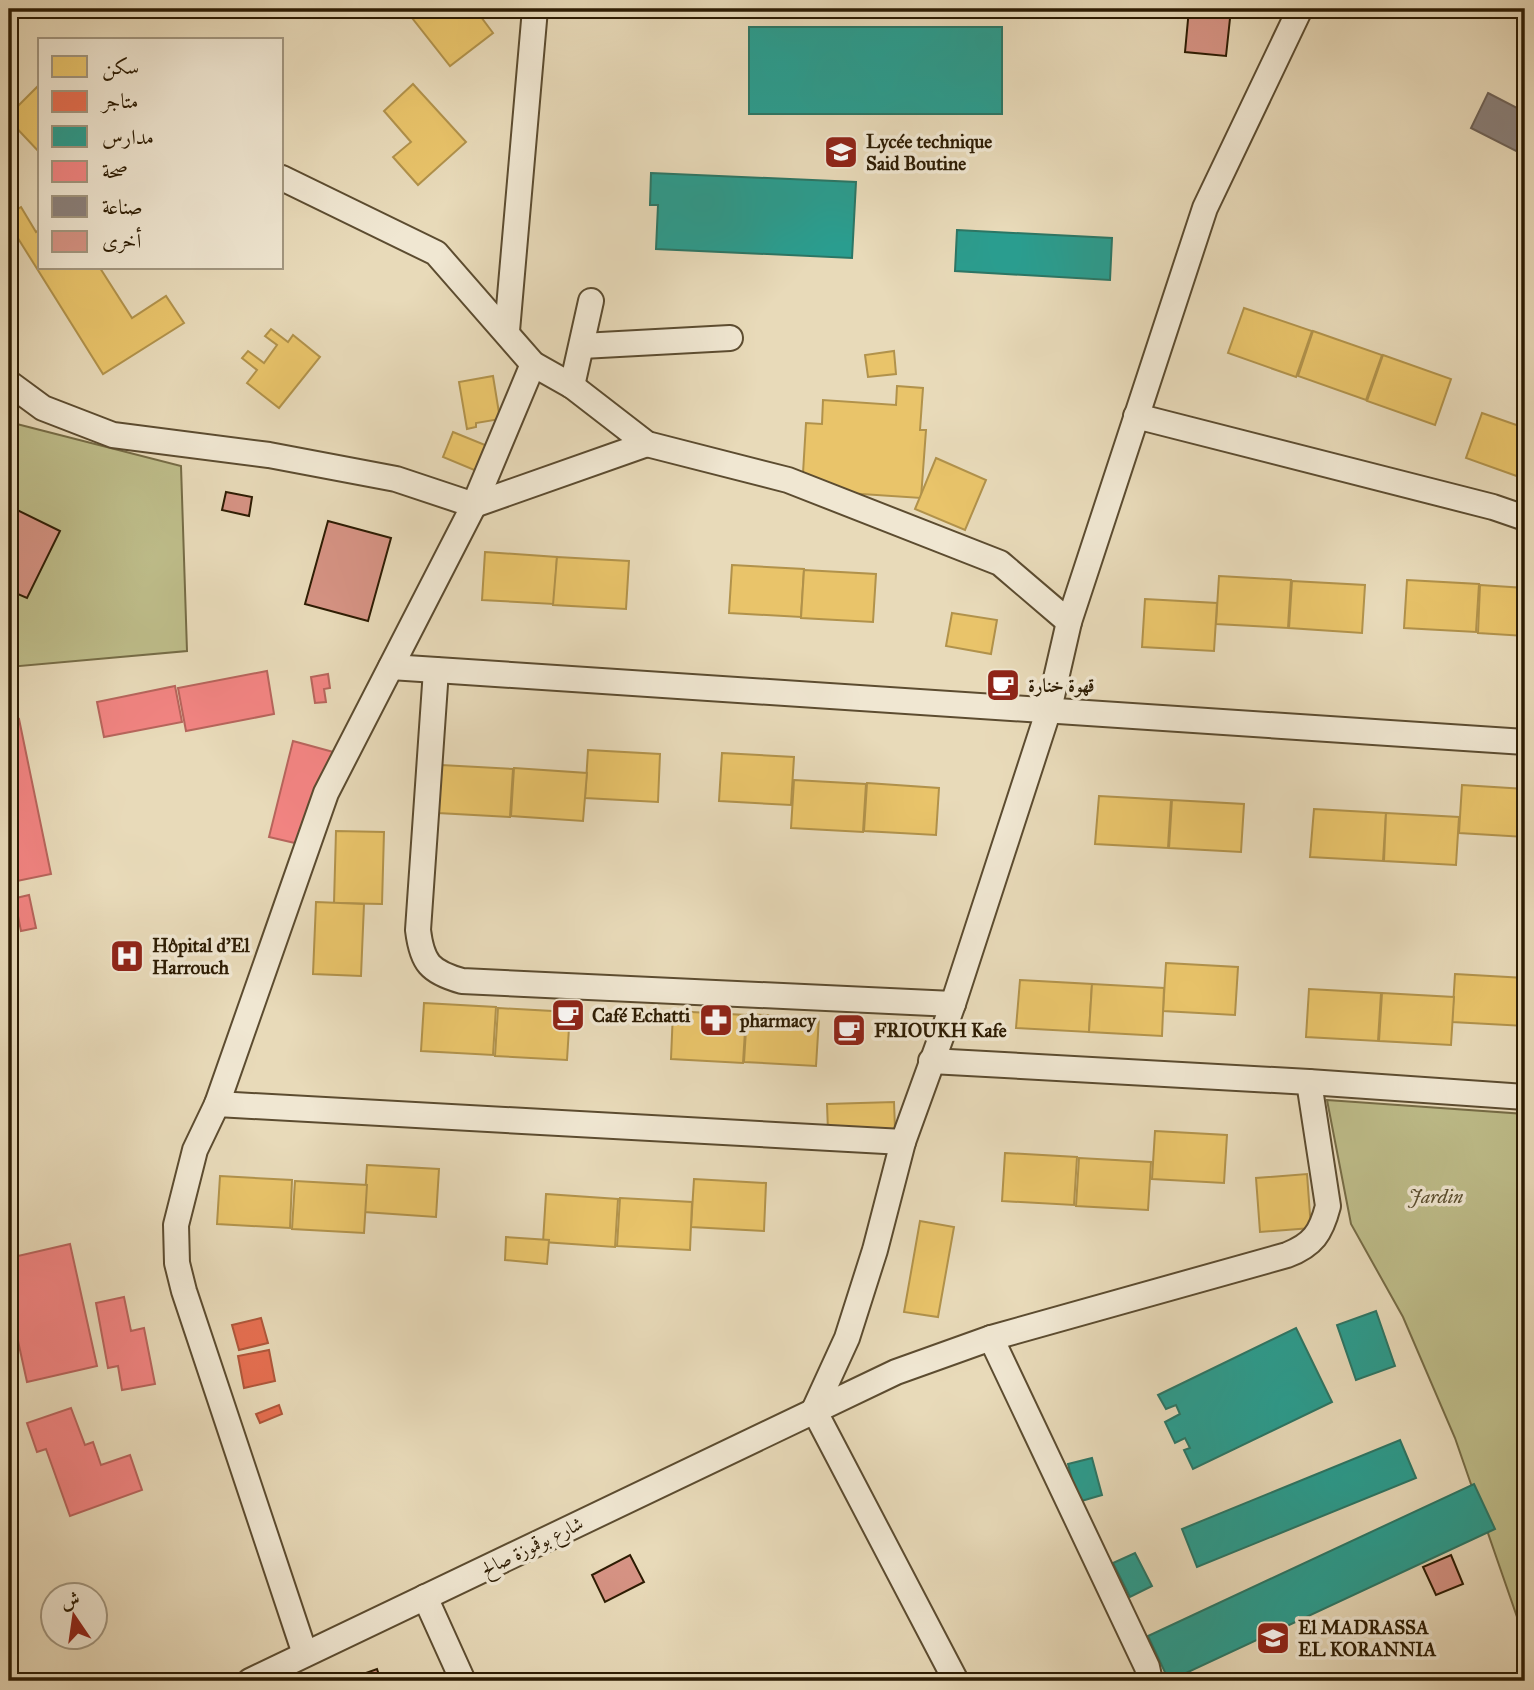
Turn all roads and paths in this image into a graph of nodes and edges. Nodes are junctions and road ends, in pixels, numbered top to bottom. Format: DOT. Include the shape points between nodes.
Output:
graph roads {
  1 [pos="535,9"];
  2 [pos="1300,9"];
  3 [pos="284,179"];
  4 [pos="591,302"];
  5 [pos="507,331"];
  6 [pos="730,338"];
  7 [pos="582,346"];
  8 [pos="533,364"];
  9 [pos="9,383"];
  10 [pos="572,386"];
  11 [pos="1136,416"];
  12 [pos="647,444"];
  13 [pos="474,505"];
  14 [pos="1525,518"];
  15 [pos="1069,622"];
  16 [pos="391,667"];
  17 [pos="436,670"];
  18 [pos="1049,709"];
  19 [pos="1525,742"];
  20 [pos="953,1004"];
  21 [pos="931,1061"];
  22 [pos="1309,1082"];
  23 [pos="1525,1097"];
  24 [pos="217,1104"];
  25 [pos="903,1142"];
  26 [pos="991,1338"];
  27 [pos="814,1410"];
  28 [pos="425,1597"];
  29 [pos="305,1654"];
  30 [pos="250,1681"];
  31 [pos="463,1681"];
  32 [pos="956,1681"];
  33 [pos="1150,1681"];
  1 -- 5 [label="street"];
  2 -- 11 [label="street" via="1205,208"];
  3 -- 5 [label="street" via="436,253"];
  4 -- 7 [label="street"];
  5 -- 8 [label="street"];
  6 -- 7 [label="street"];
  7 -- 10 [label="street"];
  8 -- 10 [label="street"];
  8 -- 13 [label="street"];
  9 -- 13 [label="street" via="43,408 113,435 269,455 396,479"];
  10 -- 12 [label="street"];
  11 -- 14 [label="street"];
  11 -- 15 [label="street"];
  12 -- 13 [label="street"];
  12 -- 15 [label="street" via="788,480 1000,562"];
  13 -- 16 [label="street"];
  15 -- 18 [label="street"];
  16 -- 17 [label="street"];
  16 -- 24 [label="street" via="326,793"];
  17 -- 18 [label="street"];
  17 -- 20 [label="street" via="418,930 428,966 443,976 462,981"];
  18 -- 19 [label="street"];
  18 -- 20 [label="street"];
  20 -- 21 [label="street"];
  21 -- 22 [label="street"];
  21 -- 25 [label="street"];
  22 -- 23 [label="street"];
  22 -- 26 [label="street, شارع بوقموزة صالح" via="1328,1206 1323,1225 1306,1247"];
  24 -- 25 [label="street"];
  24 -- 29 [label="street" via="195,1150 176,1225 177,1264"];
  25 -- 27 [label="street" via="847,1338"];
  26 -- 27 [label="street, شارع بوقموزة صالح" via="896,1372"];
  26 -- 33 [label="street"];
  27 -- 28 [label="street, شارع بوقموزة صالح"];
  27 -- 32 [label="street"];
  28 -- 29 [label="street, شارع بوقموزة صالح"];
  28 -- 31 [label="street"];
  29 -- 30 [label="street, شارع بوقموزة صالح"];
}
